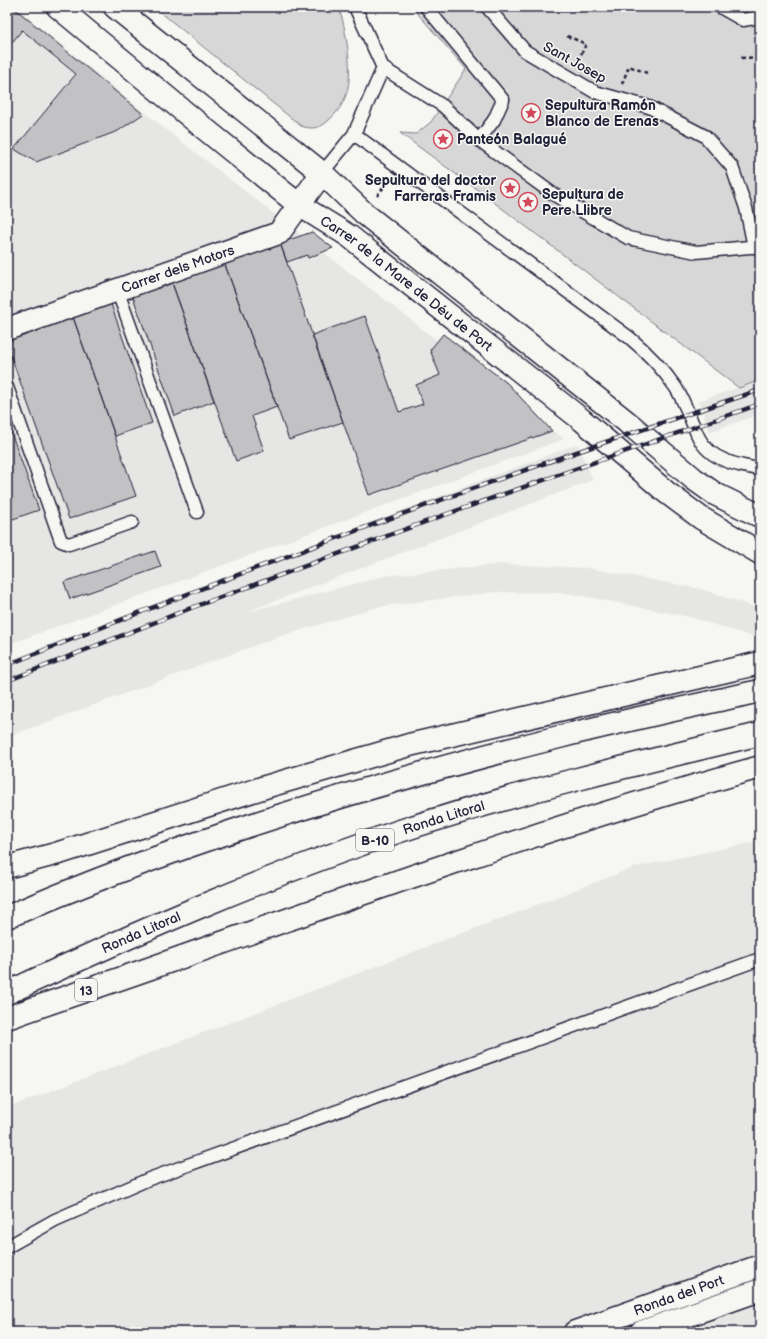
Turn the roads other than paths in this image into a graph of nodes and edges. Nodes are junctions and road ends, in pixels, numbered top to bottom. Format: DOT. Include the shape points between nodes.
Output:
graph roads {
  1 [pos="58,7"];
  2 [pos="115,7"];
  3 [pos="356,7"];
  4 [pos="426,7"];
  5 [pos="487,7"];
  6 [pos="720,7"];
  7 [pos="760,17"];
  8 [pos="384,68"];
  9 [pos="354,134"];
  10 [pos="479,140"];
  11 [pos="322,173"];
  12 [pos="299,205"];
  13 [pos="757,246"];
  14 [pos="116,291"];
  15 [pos="7,329"];
  16 [pos="7,387"];
  17 [pos="760,469"];
  18 [pos="197,512"];
  19 [pos="760,516"];
  20 [pos="132,522"];
  21 [pos="760,553"];
  22 [pos="760,663"];
  23 [pos="760,691"];
  24 [pos="760,734"];
  25 [pos="760,767"];
  26 [pos="59,852"];
  27 [pos="7,867"];
  28 [pos="7,877"];
  29 [pos="7,917"];
  30 [pos="760,959"];
  31 [pos="166,963"];
  32 [pos="7,993"];
  33 [pos="7,1018"];
  34 [pos="7,1034"];
  35 [pos="7,1247"];
  36 [pos="760,1266"];
  37 [pos="760,1290"];
  38 [pos="575,1332"];
  39 [pos="641,1332"];
  1 -- 12 [label="main road, Carrer de la Mare de Déu de Port"];
  2 -- 11 [label="main road, Carrer de la Mare de Déu de Port"];
  3 -- 8 [label="lane"];
  4 -- 10 [label="lane" via="503,100 494,120"];
  5 -- 13 [label="lane, Sant Josep" via="525,51 595,92 648,108 704,136 732,167"];
  6 -- 7 [label="lane" via="743,20"];
  8 -- 9 [label="lane"];
  8 -- 10 [label="lane" via="443,106"];
  9 -- 11 [label="lane"];
  9 -- 17 [label="lane" via="630,338 659,364 675,388 706,447 719,458"];
  10 -- 13 [label="lane" via="553,194 628,238 696,252"];
  11 -- 12 [label="main road, Carrer dels Motors"];
  11 -- 19 [label="main road, Carrer de la Mare de Déu de Port" via="365,214 694,479 721,498"];
  12 -- 14 [label="main road, Carrer dels Motors" via="279,233"];
  12 -- 21 [label="main road, Carrer de la Mare de Déu de Port" via="349,236 582,420 701,518"];
  14 -- 15 [label="main road, Carrer dels Motors"];
  14 -- 18 [label="lane"];
  16 -- 20 [label="lane" via="61,541 69,544"];
  22 -- 26 [label="main road" via="409,745"];
  23 -- 29 [label="main road" via="560,737 403,779 250,825 142,862"];
  24 -- 32 [label="main road, Ronda Litoral / B-10" via="553,784 399,831 221,898"];
  25 -- 31 [label="main road" via="467,857"];
  26 -- 27 [label="main road"];
  26 -- 28 [label="main road"];
  30 -- 35 [label="lane" via="149,1179 55,1220"];
  31 -- 33 [label="main road, 13"];
  31 -- 34 [label="main road"];
  36 -- 38 [label="main road, Ronda del Port"];
  37 -- 39 [label="main road, Ronda del Port"];
}
